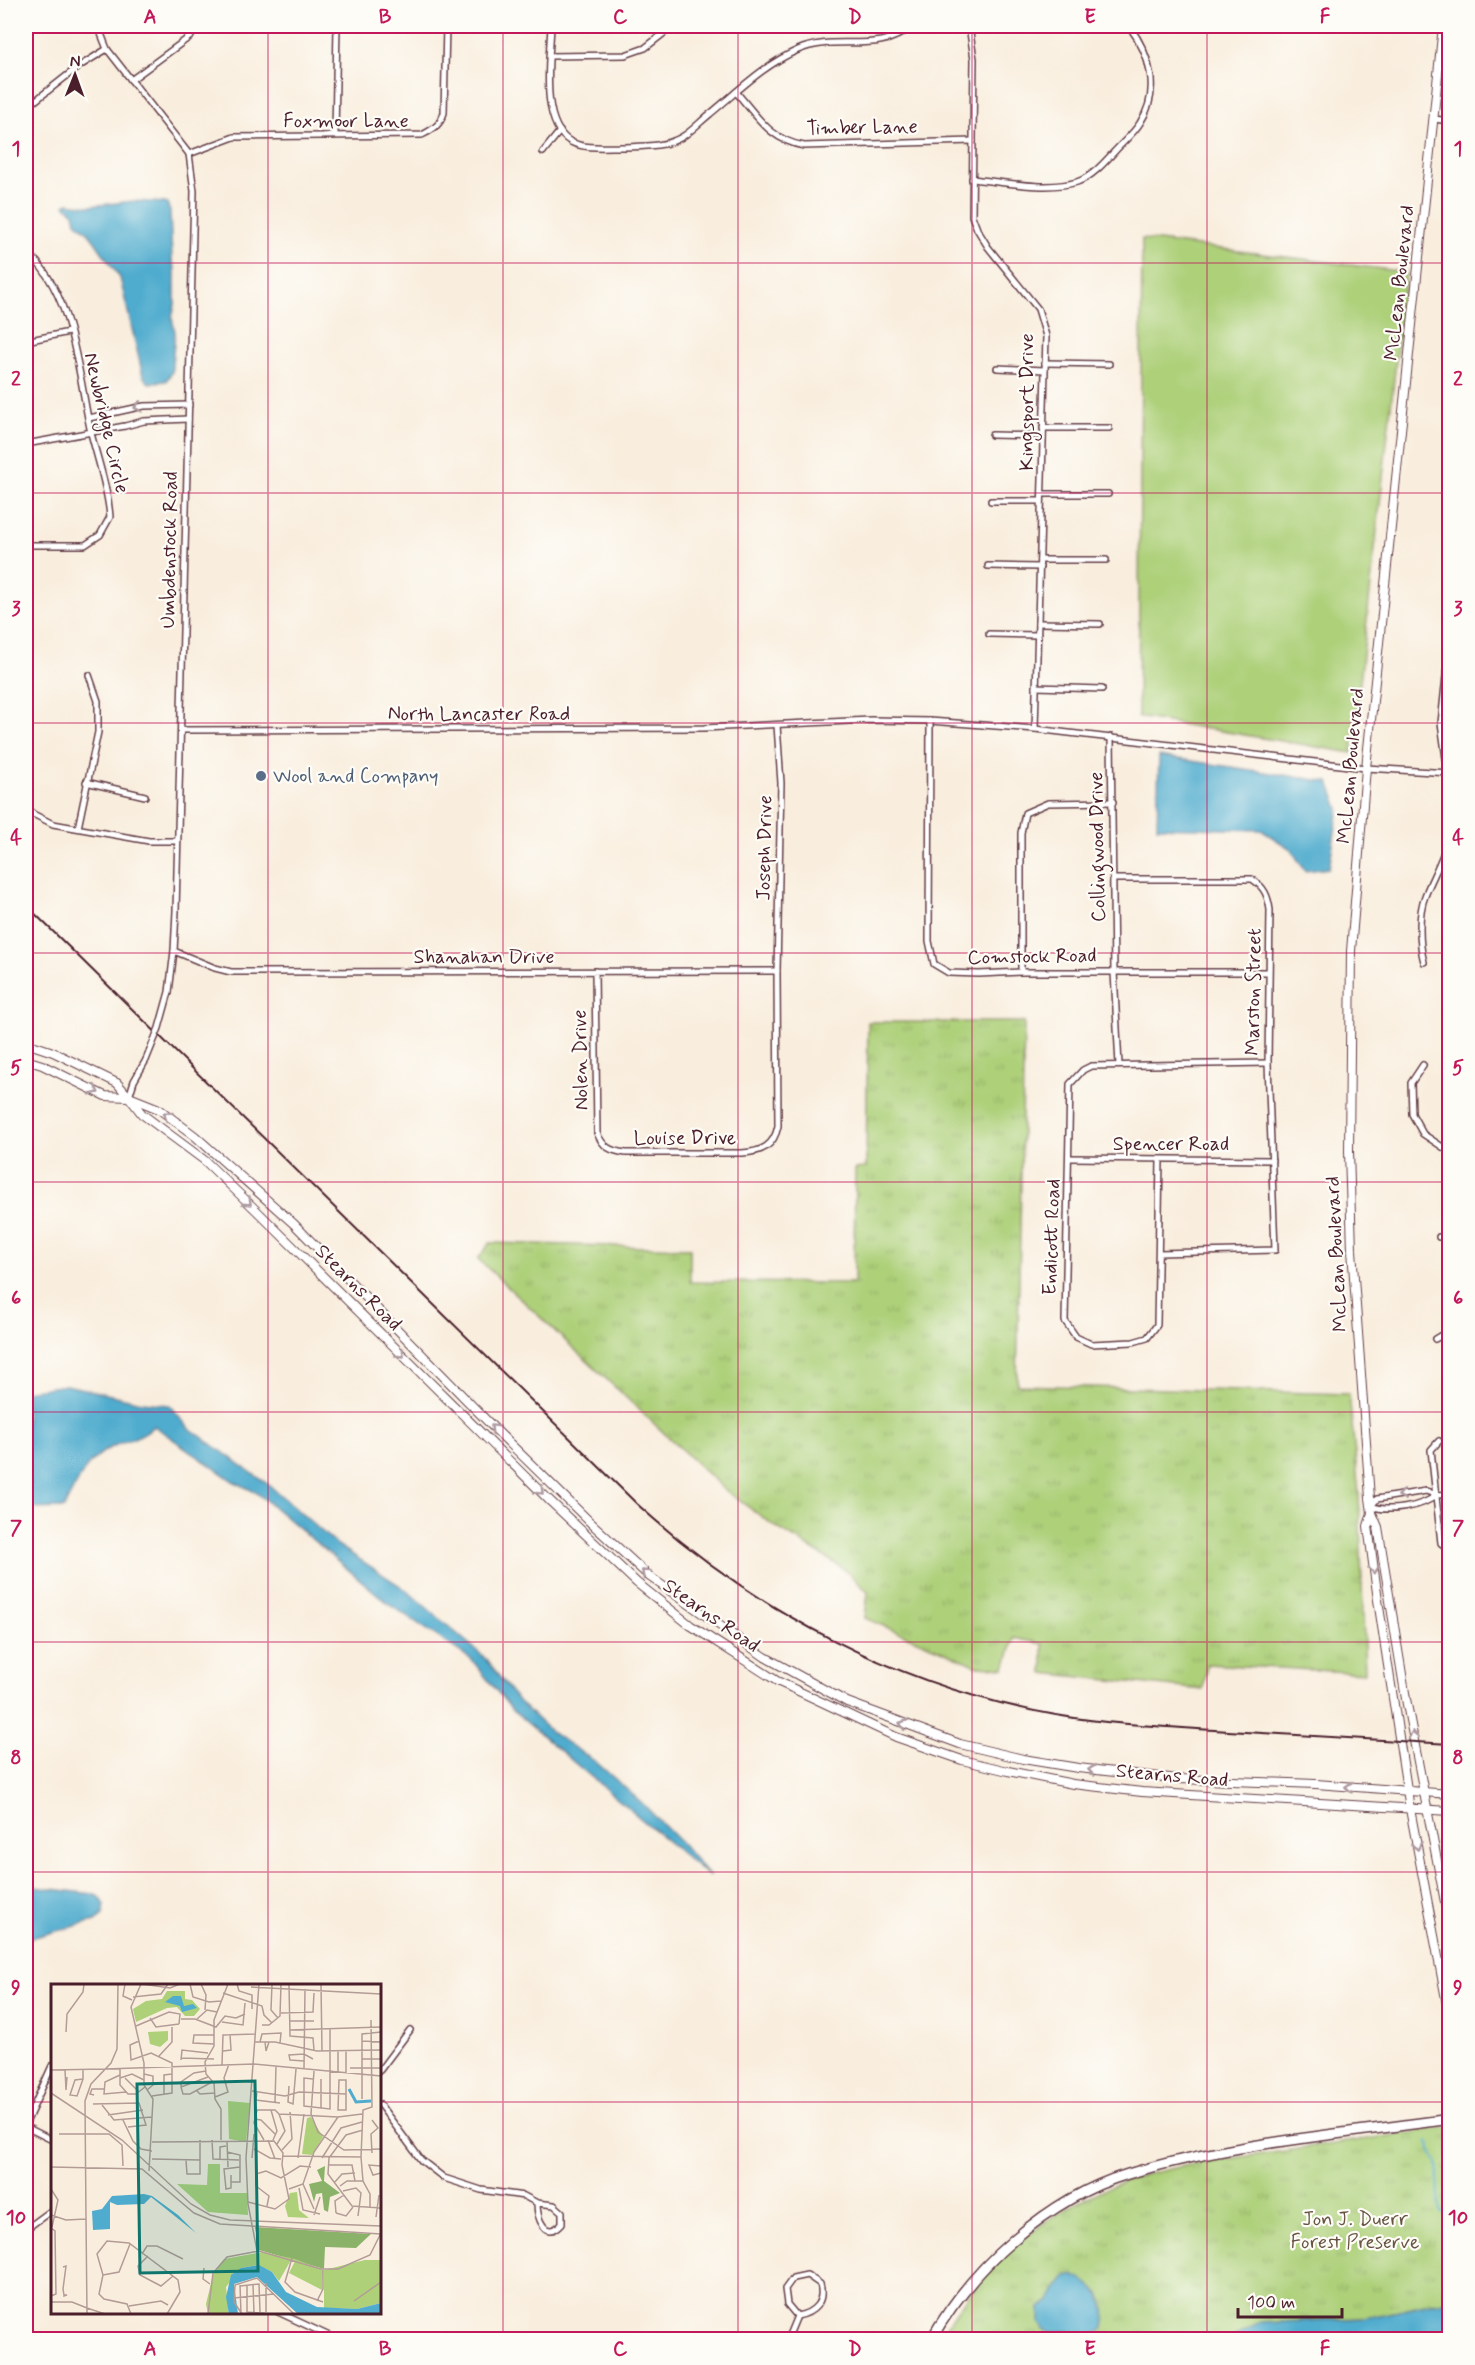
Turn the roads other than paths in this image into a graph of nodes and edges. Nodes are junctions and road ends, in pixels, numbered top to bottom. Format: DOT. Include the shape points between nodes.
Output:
graph roads {
  1 [pos="98,26"];
  2 [pos="198,26"];
  3 [pos="337,26"];
  4 [pos="446,26"];
  5 [pos="551,26"];
  6 [pos="673,26"];
  7 [pos="911,26"];
  8 [pos="969,26"];
  9 [pos="1129,26"];
  10 [pos="1443,26"];
  11 [pos="107,49"];
  12 [pos="550,56"];
  13 [pos="132,80"];
  14 [pos="736,92"];
  15 [pos="26,106"];
  16 [pos="1434,119"];
  17 [pos="1449,121"];
  18 [pos="560,131"];
  19 [pos="335,135"];
  20 [pos="973,141"];
  21 [pos="543,152"];
  22 [pos="189,154"];
  23 [pos="972,179"];
  24 [pos="26,251"];
  25 [pos="69,332"];
  26 [pos="26,341"];
  27 [pos="1109,364"];
  28 [pos="1045,366"];
  29 [pos="997,368"];
  30 [pos="189,405"];
  31 [pos="88,418"];
  32 [pos="188,419"];
  33 [pos="1043,428"];
  34 [pos="1109,429"];
  35 [pos="91,431"];
  36 [pos="992,435"];
  37 [pos="1043,436"];
  38 [pos="26,444"];
  39 [pos="1042,494"];
  40 [pos="1108,494"];
  41 [pos="991,501"];
  42 [pos="1041,501"];
  43 [pos="26,545"];
  44 [pos="1040,560"];
  45 [pos="1106,560"];
  46 [pos="988,566"];
  47 [pos="1040,567"];
  48 [pos="1038,623"];
  49 [pos="1101,624"];
  50 [pos="989,634"];
  51 [pos="1038,635"];
  52 [pos="1449,659"];
  53 [pos="89,675"];
  54 [pos="1036,687"];
  55 [pos="1102,689"];
  56 [pos="930,721"];
  57 [pos="777,725"];
  58 [pos="1035,729"];
  59 [pos="181,730"];
  60 [pos="1111,737"];
  61 [pos="1366,768"];
  62 [pos="1449,774"];
  63 [pos="86,782"];
  64 [pos="1449,787"];
  65 [pos="145,796"];
  66 [pos="1113,802"];
  67 [pos="26,807"];
  68 [pos="78,828"];
  69 [pos="1449,838"];
  70 [pos="176,841"];
  71 [pos="1114,879"];
  72 [pos="174,951"];
  73 [pos="1424,962"];
  74 [pos="595,971"];
  75 [pos="777,971"];
  76 [pos="1021,972"];
  77 [pos="1114,972"];
  78 [pos="1268,972"];
  79 [pos="26,1043"];
  80 [pos="26,1060"];
  81 [pos="1268,1063"];
  82 [pos="1119,1065"];
  83 [pos="1423,1065"];
  84 [pos="129,1097"];
  85 [pos="605,1146"];
  86 [pos="1449,1152"];
  87 [pos="1069,1158"];
  88 [pos="1161,1160"];
  89 [pos="1272,1160"];
  90 [pos="1439,1237"];
  91 [pos="1449,1237"];
  92 [pos="1159,1252"];
  93 [pos="1449,1330"];
  94 [pos="1435,1338"];
  95 [pos="1439,1441"];
  96 [pos="1449,1494"];
  97 [pos="1437,1495"];
  98 [pos="1371,1509"];
  99 [pos="1449,1546"];
  100 [pos="1407,1791"];
  101 [pos="1425,1792"];
  102 [pos="1449,1794"];
  103 [pos="1410,1809"];
  104 [pos="1428,1810"];
  105 [pos="1449,1811"];
  106 [pos="1449,1928"];
  107 [pos="1449,2020"];
  108 [pos="410,2030"];
  109 [pos="51,2068"];
  110 [pos="381,2069"];
  111 [pos="381,2106"];
  112 [pos="1449,2118"];
  113 [pos="26,2125"];
  114 [pos="51,2139"];
  115 [pos="537,2203"];
  116 [pos="51,2211"];
  117 [pos="26,2229"];
  118 [pos="280,2314"];
  119 [pos="797,2316"];
  120 [pos="338,2340"];
  121 [pos="787,2340"];
  122 [pos="930,2340"];
  1 -- 11 [label="street, Umbdenstock Road"];
  2 -- 13 [label="street" via="191,36"];
  3 -- 19 [label="street"];
  4 -- 19 [label="street, Foxmoor Lane" via="444,113 435,128 407,137"];
  5 -- 12 [label="street"];
  6 -- 12 [label="street" via="645,48 625,55"];
  7 -- 14 [label="street" via="878,43 801,48 775,61"];
  8 -- 20 [label="street, Kingsport Drive" via="974,59"];
  9 -- 23 [label="street" via="1145,50 1152,76 1150,100 1140,123 1103,165 1078,182 1056,185"];
  10 -- 16 [label="main road, McLean Boulevard"];
  11 -- 13 [label="street, Umbdenstock Road"];
  11 -- 15 [label="street"];
  12 -- 18 [label="street" via="549,106"];
  13 -- 22 [label="street, Umbdenstock Road"];
  14 -- 18 [label="street" via="683,137 661,146 595,147 570,142"];
  14 -- 20 [label="street, Timber Lane" via="771,132 787,143 804,146"];
  16 -- 17 [label="street"];
  16 -- 61 [label="main road, McLean Boulevard"];
  18 -- 21 [label="street"];
  19 -- 22 [label="street, Foxmoor Lane" via="234,138"];
  20 -- 23 [label="street, Kingsport Drive"];
  22 -- 30 [label="street, Umbdenstock Road" via="194,190"];
  23 -- 28 [label="street, Kingsport Drive" via="972,216 977,229 1038,309 1046,336"];
  24 -- 25 [label="street, Newbridge Circle" via="56,290"];
  25 -- 26 [label="street"];
  25 -- 31 [label="street, Newbridge Circle"];
  27 -- 28 [label="street"];
  28 -- 29 [label="street"];
  28 -- 33 [label="street, Kingsport Drive"];
  30 -- 31 [label="street, one-way" via="144,406"];
  30 -- 32 [label="street, Umbdenstock Road"];
  31 -- 35 [label="street, Newbridge Circle"];
  32 -- 35 [label="street" via="144,421"];
  32 -- 59 [label="street, Umbdenstock Road"];
  33 -- 34 [label="street"];
  33 -- 37 [label="street, Kingsport Drive"];
  35 -- 38 [label="street"];
  35 -- 43 [label="street, Newbridge Circle" via="110,517 100,535 85,545"];
  36 -- 37 [label="street"];
  37 -- 39 [label="street, Kingsport Drive"];
  39 -- 40 [label="street"];
  39 -- 42 [label="street, Kingsport Drive"];
  41 -- 42 [label="street"];
  42 -- 44 [label="street, Kingsport Drive"];
  44 -- 45 [label="street"];
  44 -- 47 [label="street, Kingsport Drive"];
  46 -- 47 [label="street"];
  47 -- 48 [label="street, Kingsport Drive"];
  48 -- 49 [label="street"];
  48 -- 51 [label="street, Kingsport Drive"];
  50 -- 51 [label="street"];
  51 -- 54 [label="street, Kingsport Drive"];
  52 -- 62 [label="street" via="1441,714"];
  53 -- 63 [label="street" via="98,701 98,726"];
  54 -- 55 [label="street"];
  54 -- 58 [label="street, Kingsport Drive"];
  56 -- 57 [label="street, North Lancaster Road"];
  56 -- 58 [label="street, North Lancaster Road"];
  56 -- 76 [label="street, Comstock Road" via="929,941 934,964 949,973"];
  57 -- 59 [label="street, North Lancaster Road"];
  57 -- 75 [label="street, Joseph Drive" via="781,783"];
  58 -- 60 [label="street, North Lancaster Road"];
  59 -- 70 [label="street, Umbdenstock Road"];
  60 -- 61 [label="street, North Lancaster Road"];
  60 -- 66 [label="street, Collingwood Drive"];
  61 -- 62 [label="street, North Lancaster Road"];
  61 -- 98 [label="main road, McLean Boulevard" via="1351,951 1349,1151 1362,1413"];
  62 -- 64 [label="street"];
  63 -- 65 [label="street"];
  63 -- 68 [label="street"];
  66 -- 71 [label="street, Collingwood Drive"];
  66 -- 76 [label="street" via="1048,803 1025,813 1021,833"];
  67 -- 68 [label="street" via="53,824"];
  68 -- 70 [label="street" via="149,841"];
  69 -- 73 [label="street" via="1424,897 1420,948"];
  70 -- 72 [label="street, Umbdenstock Road"];
  71 -- 77 [label="street, Collingwood Drive"];
  71 -- 78 [label="street, Marston Street" via="1252,879 1262,886 1268,898"];
  72 -- 74 [label="street, Shanahan Drive" via="231,972"];
  72 -- 84 [label="street, Umbdenstock Road, bridge" via="159,1028"];
  74 -- 75 [label="street, Shanahan Drive"];
  74 -- 85 [label="street, Nolen Drive" via="597,1133"];
  75 -- 85 [label="street, Louise Drive" via="778,1126 766,1148 749,1153 634,1153 617,1152"];
  76 -- 77 [label="street, Comstock Road"];
  77 -- 78 [label="street, Comstock Road"];
  77 -- 82 [label="street, Collingwood Drive"];
  78 -- 81 [label="street, Marston Street"];
  79 -- 84 [label="main road, Stearns Road" via="117,1083"];
  80 -- 84 [label="main road, Stearns Road, one-way" via="105,1096"];
  81 -- 82 [label="street, Endicott Road"];
  81 -- 89 [label="street, Marston Street"];
  82 -- 87 [label="street, Endicott Road" via="1092,1066 1070,1084"];
  83 -- 86 [label="street" via="1411,1083 1412,1114 1423,1134"];
  100 -- 84 [label="main road, Stearns Road, one-way" via="1179,1779 1023,1759 960,1744 895,1722 847,1702 765,1658 650,1577 493,1427 294,1224 195,1136 159,1109"];
  84 -- 103 [label="main road, Stearns Road, one-way" via="142,1114 204,1160 637,1583 690,1625 777,1681 896,1737 1008,1771 1142,1792"];
  87 -- 88 [label="street, Spencer Road"];
  87 -- 92 [label="street, Endicott Road" via="1065,1321 1076,1337 1091,1344 1147,1338 1157,1325"];
  88 -- 89 [label="street, Spencer Road"];
  88 -- 92 [label="street, Endicott Road"];
  89 -- 92 [label="street, Marston Street" via="1275,1250"];
  90 -- 91 [label="street"];
  93 -- 94 [label="street"];
  95 -- 97 [label="street" via="1431,1450"];
  96 -- 97 [label="street"];
  97 -- 98 [label="street" via="1428,1502"];
  97 -- 98 [label="street, one-way" via="1426,1491 1377,1499"];
  97 -- 99 [label="street" via="1442,1543"];
  98 -- 100 [label="main road, McLean Boulevard, one-way" via="1368,1526"];
  101 -- 98 [label="main road, McLean Boulevard, one-way" via="1378,1527"];
  100 -- 101 [label="main road, Stearns Road"];
  100 -- 103 [label="main road, McLean Boulevard"];
  101 -- 102 [label="main road, Stearns Road"];
  101 -- 104 [label="main road, McLean Boulevard"];
  103 -- 104 [label="main road, Stearns Road"];
  103 -- 107 [label="main road, McLean Boulevard, one-way"];
  104 -- 105 [label="main road, Stearns Road"];
  104 -- 106 [label="main road, McLean Boulevard"];
  108 -- 110 [label="street"];
  109 -- 113 [label="street"];
  111 -- 115 [label="street" via="421,2160 444,2178 481,2190 524,2196"];
  112 -- 122 [label="main road" via="1197,2157 1127,2174 1096,2187 1034,2225 990,2262 945,2314"];
  113 -- 114 [label="street"];
  115 -- 115 [label="street" via="539,2222 544,2228 557,2228 562,2223 560,2208"];
  116 -- 117 [label="street"];
  118 -- 120 [label="street"];
  119 -- 119 [label="street" via="813,2310 820,2300 820,2284 807,2275 793,2278 785,2289 787,2304"];
  119 -- 121 [label="street"];
}
